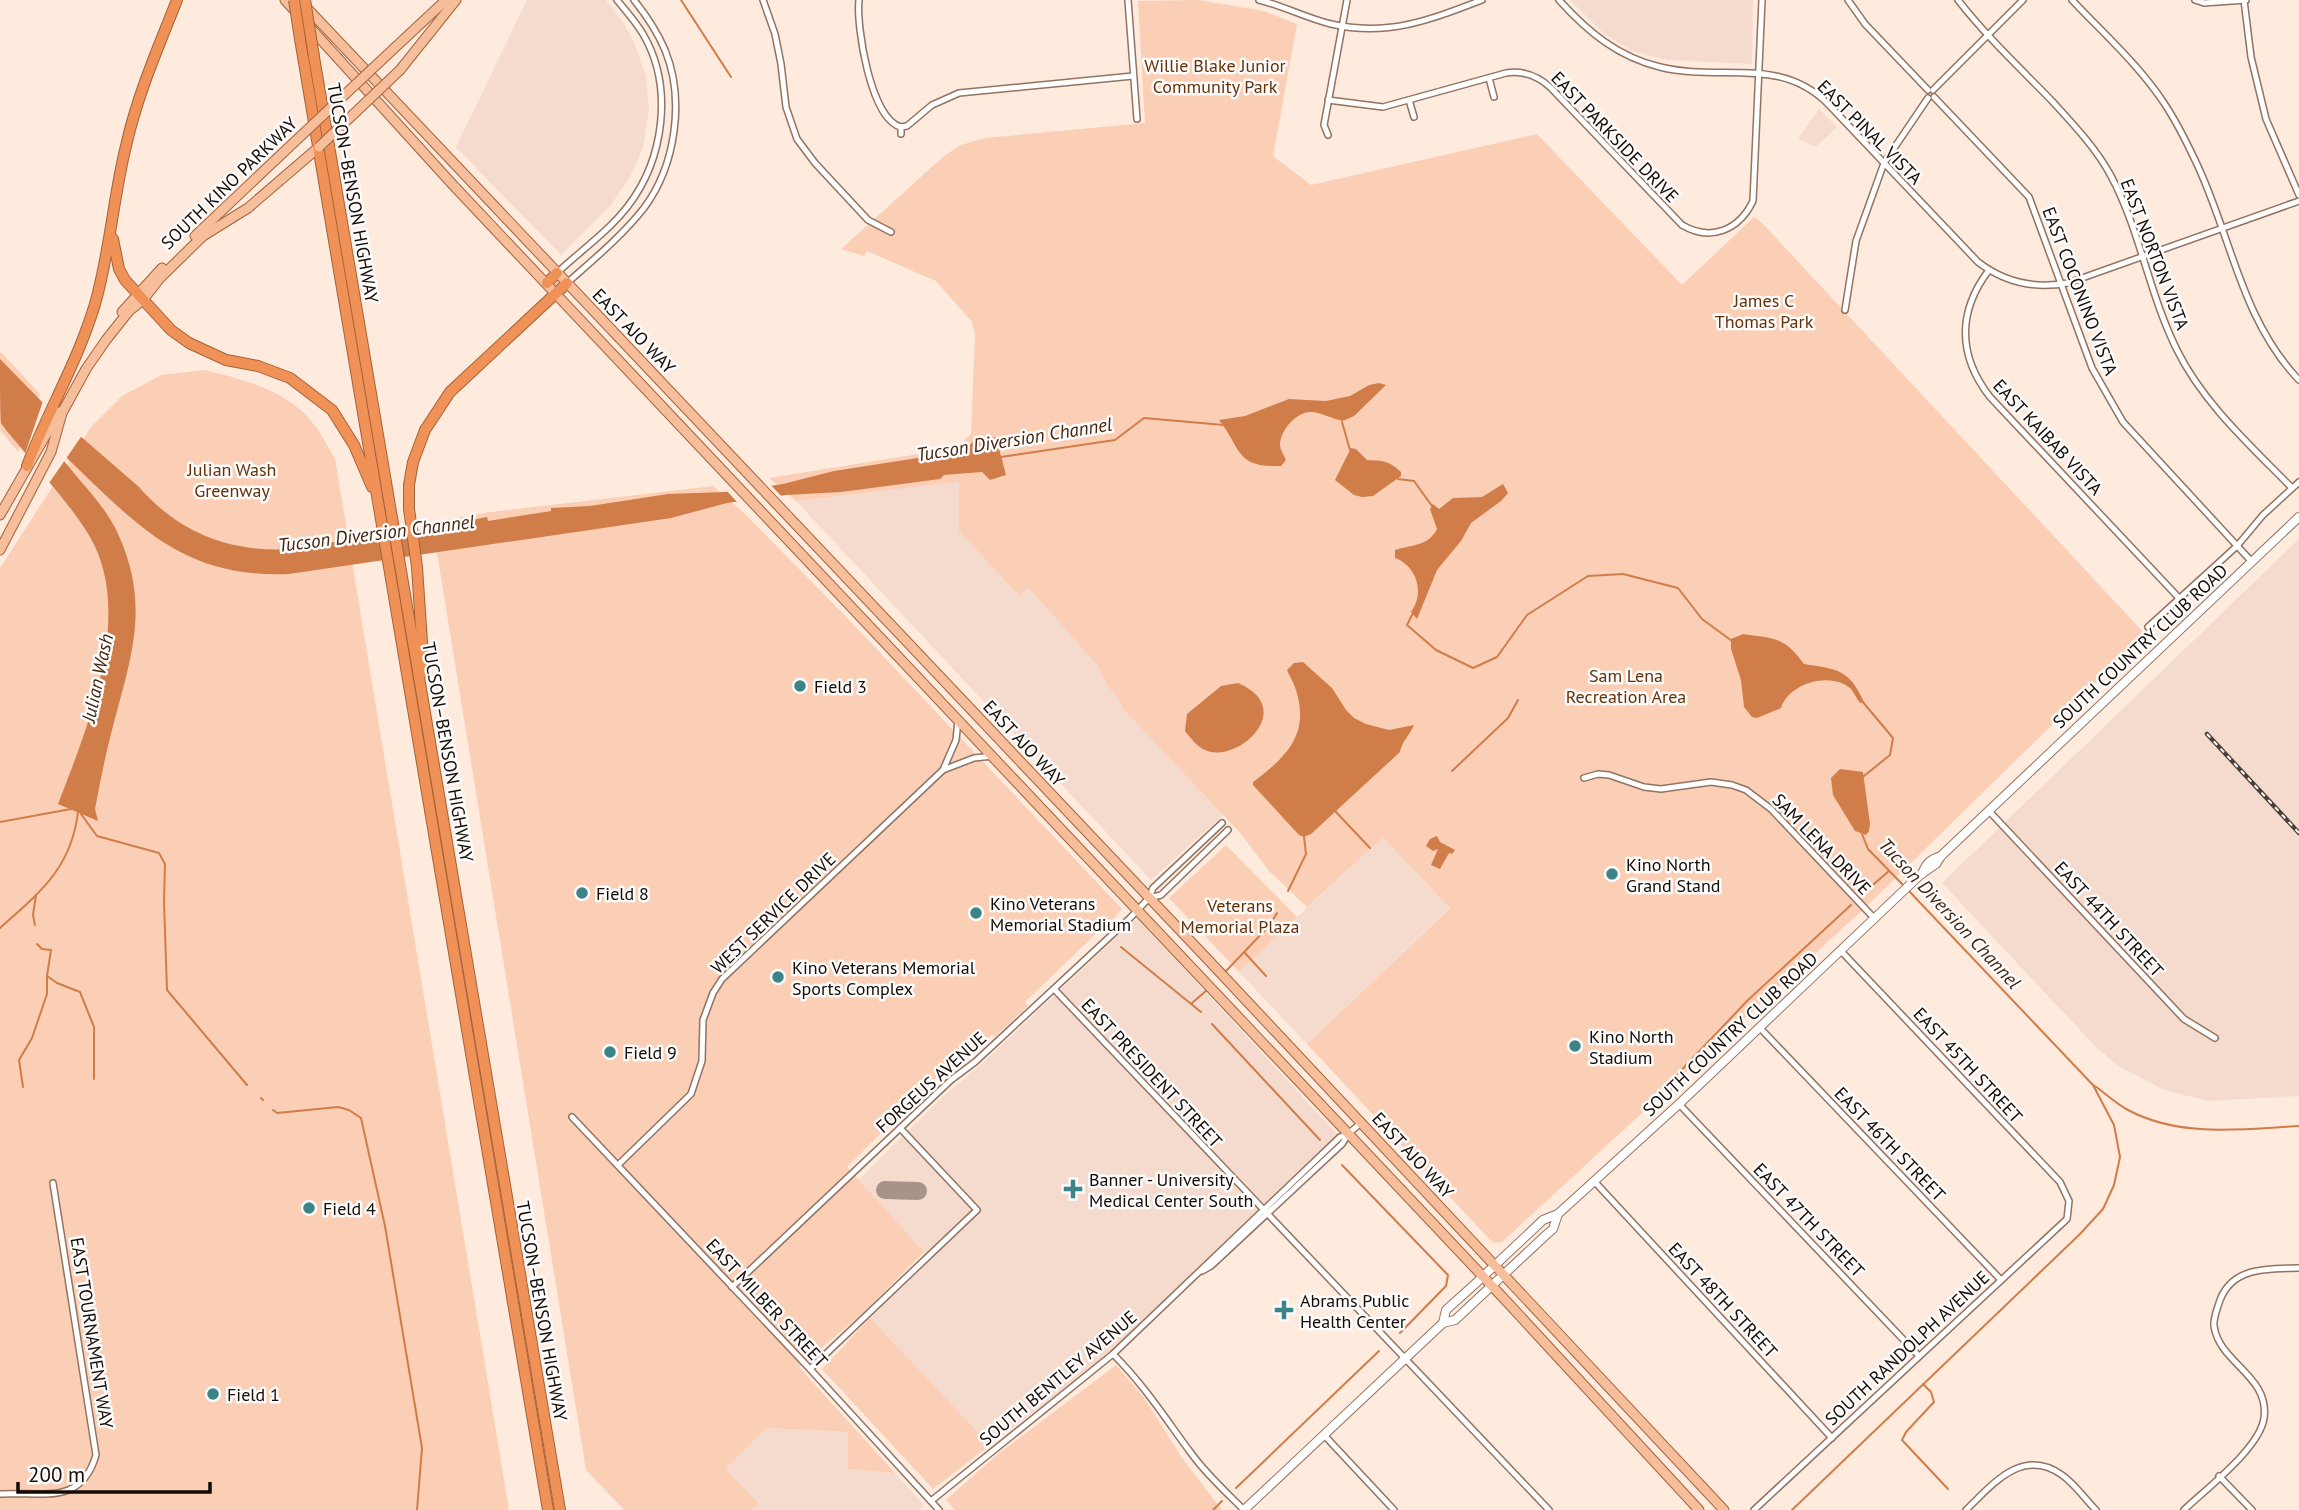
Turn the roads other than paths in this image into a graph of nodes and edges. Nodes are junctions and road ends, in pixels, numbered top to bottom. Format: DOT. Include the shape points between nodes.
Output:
graph roads {
  1 [pos="177,0"];
  2 [pos="285,0"];
  3 [pos="296,0"];
  4 [pos="305,0"];
  5 [pos="446,0"];
  6 [pos="456,0"];
  7 [pos="617,0"];
  8 [pos="634,0"];
  9 [pos="763,0"];
  10 [pos="859,0"];
  11 [pos="1128,0"];
  12 [pos="1259,0"];
  13 [pos="1347,0"];
  14 [pos="1458,0"];
  15 [pos="1482,0"];
  16 [pos="1559,0"];
  17 [pos="1762,0"];
  18 [pos="1848,0"];
  19 [pos="1958,0"];
  20 [pos="2023,0"];
  21 [pos="2072,0"];
  22 [pos="2195,0"];
  23 [pos="2245,0"];
  24 [pos="1460,8"];
  25 [pos="1341,26"];
  26 [pos="1987,34"];
  27 [pos="1760,74"];
  28 [pos="1133,76"];
  29 [pos="1489,78"];
  30 [pos="1931,94"];
  31 [pos="1494,97"];
  32 [pos="1328,100"];
  33 [pos="1409,100"];
  34 [pos="1588,111"];
  35 [pos="1414,117"];
  36 [pos="1137,119"];
  37 [pos="1581,119"];
  38 [pos="1328,135"];
  39 [pos="1884,163"];
  40 [pos="1649,176"];
  41 [pos="1642,183"];
  42 [pos="2299,195"];
  43 [pos="2299,201"];
  44 [pos="111,228"];
  45 [pos="2222,228"];
  46 [pos="891,232"];
  47 [pos="2141,257"];
  48 [pos="1989,270"];
  49 [pos="557,273"];
  50 [pos="547,282"];
  51 [pos="567,283"];
  52 [pos="2061,284"];
  53 [pos="556,293"];
  54 [pos="140,297"];
  55 [pos="1845,310"];
  56 [pos="2299,380"];
  57 [pos="59,409"];
  58 [pos="691,414"];
  59 [pos="679,425"];
  60 [pos="27,466"];
  61 [pos="2299,482"];
  62 [pos="2292,488"];
  63 [pos="378,500"];
  64 [pos="0,515"];
  65 [pos="2299,517"];
  66 [pos="2236,546"];
  67 [pos="0,550"];
  68 [pos="2252,562"];
  69 [pos="393,566"];
  70 [pos="2179,598"];
  71 [pos="887,620"];
  72 [pos="2148,627"];
  73 [pos="874,632"];
  74 [pos="958,720"];
  75 [pos="429,735"];
  76 [pos="993,756"];
  77 [pos="943,770"];
  78 [pos="1584,778"];
  79 [pos="1989,811"];
  80 [pos="1222,823"];
  81 [pos="1228,830"];
  82 [pos="1149,898"];
  83 [pos="1138,910"];
  84 [pos="1874,918"];
  85 [pos="1841,951"];
  86 [pos="1054,989"];
  87 [pos="1760,1027"];
  88 [pos="2215,1038"];
  89 [pos="1679,1104"];
  90 [pos="572,1117"];
  91 [pos="1361,1123"];
  92 [pos="900,1128"];
  93 [pos="1349,1133"];
  94 [pos="618,1165"];
  95 [pos="1594,1181"];
  96 [pos="53,1184"];
  97 [pos="2069,1201"];
  98 [pos="1264,1212"];
  99 [pos="1558,1214"];
  100 [pos="1495,1265"];
  101 [pos="2299,1268"];
  102 [pos="1504,1275"];
  103 [pos="1483,1276"];
  104 [pos="2001,1280"];
  105 [pos="1492,1286"];
  106 [pos="732,1287"];
  107 [pos="1443,1323"];
  108 [pos="1113,1354"];
  109 [pos="1919,1356"];
  110 [pos="1406,1358"];
  111 [pos="810,1369"];
  112 [pos="1619,1397"];
  113 [pos="1606,1410"];
  114 [pos="1324,1435"];
  115 [pos="1832,1438"];
  116 [pos="2219,1476"];
  117 [pos="0,1494"];
  118 [pos="931,1501"];
  119 [pos="548,1510"];
  120 [pos="560,1510"];
  121 [pos="939,1510"];
  122 [pos="1244,1510"];
  123 [pos="1394,1510"];
  124 [pos="1549,1510"];
  125 [pos="1699,1510"];
  126 [pos="1724,1510"];
  127 [pos="1754,1510"];
  128 [pos="1966,1510"];
  129 [pos="2096,1510"];
  130 [pos="2184,1510"];
  131 [pos="2252,1510"];
  1 -- 44 [label="highway" via="136,107"];
  2 -- 50 [label="main road, EAST AJO WAY"];
  3 -- 49 [label="main road, EAST AJO WAY"];
  3 -- 63 [label="highway, TUCSON–BENSON HIGHWAY, bridge"];
  4 -- 69 [label="highway, TUCSON–BENSON HIGHWAY, bridge" via="394,532"];
  5 -- 54 [label="main road, SOUTH KINO PARKWAY, bridge" via="288,148"];
  6 -- 54 [label="main road, SOUTH KINO PARKWAY, bridge" via="400,70 290,174 203,236"];
  7 -- 49 [label="street" via="644,35 658,74 662,108 656,149 647,177 628,206"];
  8 -- 51 [label="street" via="657,33 672,70 676,116 669,153 645,206"];
  9 -- 46 [label="street" via="777,42 786,107 797,139 867,220"];
  10 -- 28 [label="street" via="858,17 873,92 901,131 932,105 959,93"];
  11 -- 28 [label="street"];
  12 -- 25 [label="street"];
  13 -- 25 [label="street"];
  14 -- 24 [label="street"];
  15 -- 24 [label="street"];
  16 -- 27 [label="street, EAST PINAL VISTA" via="1599,39 1630,58 1676,70"];
  17 -- 27 [label="street"];
  18 -- 30 [label="street, EAST COCONINO VISTA"];
  19 -- 26 [label="street, EAST NORTON VISTA"];
  20 -- 26 [label="street"];
  21 -- 45 [label="street" via="2158,90 2194,158"];
  22 -- 23 [label="street"];
  23 -- 42 [label="street" via="2251,57 2266,119"];
  24 -- 25 [label="street" via="1404,26"];
  25 -- 32 [label="street"];
  26 -- 30 [label="street"];
  26 -- 47 [label="street, EAST NORTON VISTA" via="2071,122 2103,163"];
  27 -- 39 [label="street, EAST PINAL VISTA" via="1808,86"];
  27 -- 41 [label="street, EAST PARKSIDE DRIVE" via="1753,201 1738,223 1718,232 1700,233 1682,225"];
  28 -- 36 [label="street"];
  29 -- 31 [label="street"];
  29 -- 33 [label="street, EAST PARKSIDE DRIVE"];
  29 -- 37 [label="street, EAST PARKSIDE DRIVE" via="1514,72 1532,76 1551,88"];
  30 -- 39 [label="street"];
  30 -- 52 [label="street, EAST COCONINO VISTA" via="2029,197"];
  32 -- 33 [label="street, EAST PARKSIDE DRIVE" via="1374,107"];
  32 -- 38 [label="street" via="1324,125"];
  33 -- 35 [label="street"];
  34 -- 37 [label="street"];
  37 -- 41 [label="street, EAST PARKSIDE DRIVE"];
  39 -- 48 [label="street, EAST PINAL VISTA"];
  39 -- 55 [label="street" via="1856,241"];
  40 -- 41 [label="street"];
  43 -- 45 [label="street, EAST PINAL VISTA"];
  44 -- 54 [label="highway" via="119,269"];
  44 -- 57 [label="highway" via="90,320"];
  45 -- 47 [label="street, EAST PINAL VISTA"];
  45 -- 56 [label="street" via="2256,319 2272,348"];
  47 -- 52 [label="street, EAST PINAL VISTA"];
  47 -- 62 [label="street, EAST NORTON VISTA" via="2186,367"];
  48 -- 52 [label="street, EAST PINAL VISTA" via="2020,283"];
  48 -- 70 [label="street, EAST KAIBAB VISTA" via="1974,292 1966,318 1963,349 1973,372 1990,397"];
  49 -- 50 [label="highway"];
  49 -- 51 [label="main road, EAST AJO WAY"];
  50 -- 53 [label="main road, EAST AJO WAY"];
  51 -- 53 [label="highway"];
  51 -- 58 [label="main road, EAST AJO WAY"];
  52 -- 66 [label="street, EAST COCONINO VISTA" via="2092,368 2123,422"];
  53 -- 59 [label="main road, EAST AJO WAY"];
  53 -- 75 [label="highway" via="450,392 420,441 413,462 408,497"];
  54 -- 57 [label="main road, SOUTH KINO PARKWAY"];
  54 -- 63 [label="highway" via="189,343 226,360 290,378 332,410 354,445"];
  57 -- 60 [label="highway" via="37,439"];
  57 -- 67 [label="main road, SOUTH KINO PARKWAY" via="51,452"];
  58 -- 59 [label="main road"];
  58 -- 71 [label="main road, EAST AJO WAY"];
  59 -- 73 [label="main road, EAST AJO WAY"];
  60 -- 64 [label="main road"];
  61 -- 62 [label="street, SOUTH COUNTRY CLUB ROAD"];
  62 -- 66 [label="street, SOUTH COUNTRY CLUB ROAD"];
  63 -- 69 [label="highway, TUCSON–BENSON HIGHWAY"];
  65 -- 68 [label="street, SOUTH COUNTRY CLUB ROAD"];
  66 -- 68 [label="street, EAST COCONINO VISTA"];
  66 -- 70 [label="street, SOUTH COUNTRY CLUB ROAD"];
  68 -- 79 [label="street, SOUTH COUNTRY CLUB ROAD"];
  69 -- 75 [label="highway, TUCSON–BENSON HIGHWAY"];
  69 -- 119 [label="highway, TUCSON–BENSON HIGHWAY"];
  70 -- 72 [label="street, SOUTH COUNTRY CLUB ROAD"];
  71 -- 73 [label="main road"];
  71 -- 82 [label="main road, EAST AJO WAY"];
  73 -- 74 [label="main road, EAST AJO WAY"];
  74 -- 76 [label="main road, EAST AJO WAY"];
  74 -- 77 [label="street, WEST SERVICE DRIVE" via="956,740"];
  75 -- 120 [label="highway, TUCSON–BENSON HIGHWAY"];
  76 -- 77 [label="street, WEST SERVICE DRIVE"];
  76 -- 83 [label="main road, EAST AJO WAY"];
  77 -- 94 [label="street, WEST SERVICE DRIVE" via="722,979 703,1020 702,1061 691,1094"];
  78 -- 84 [label="street, SAM LENA DRIVE" via="1609,775 1654,789 1712,782 1740,787 1771,809"];
  79 -- 84 [label="street, SOUTH COUNTRY CLUB ROAD"];
  79 -- 88 [label="street, EAST 44TH STREET" via="2184,1019"];
  80 -- 82 [label="street, FORGEUS AVENUE" via="1153,888"];
  81 -- 82 [label="street, FORGEUS AVENUE" via="1161,895"];
  82 -- 83 [label="street, FORGEUS AVENUE"];
  82 -- 91 [label="main road, EAST AJO WAY"];
  83 -- 86 [label="street, FORGEUS AVENUE"];
  83 -- 93 [label="main road, EAST AJO WAY"];
  84 -- 85 [label="street, SOUTH COUNTRY CLUB ROAD"];
  85 -- 87 [label="street, SOUTH COUNTRY CLUB ROAD"];
  85 -- 97 [label="street, EAST 45TH STREET" via="2060,1182"];
  86 -- 92 [label="street, FORGEUS AVENUE"];
  86 -- 98 [label="street, EAST PRESIDENT STREET"];
  87 -- 89 [label="street, SOUTH COUNTRY CLUB ROAD"];
  87 -- 104 [label="street, EAST 46TH STREET"];
  89 -- 95 [label="street, SOUTH COUNTRY CLUB ROAD"];
  89 -- 109 [label="street, EAST 47TH STREET"];
  90 -- 94 [label="street, EAST MILBER STREET"];
  91 -- 93 [label="street, SOUTH BENTLEY AVENUE"];
  91 -- 100 [label="main road, EAST AJO WAY"];
  92 -- 106 [label="street, FORGEUS AVENUE"];
  92 -- 111 [label="street" via="977,1210"];
  93 -- 98 [label="street, SOUTH BENTLEY AVENUE"];
  93 -- 103 [label="main road, EAST AJO WAY"];
  94 -- 106 [label="street, EAST MILBER STREET"];
  95 -- 99 [label="street, SOUTH COUNTRY CLUB ROAD"];
  95 -- 115 [label="street, EAST 48TH STREET"];
  96 -- 117 [label="street, EAST TOURNAMENT WAY" via="96,1455 88,1476 64,1492"];
  97 -- 104 [label="street, SOUTH RANDOLPH AVENUE" via="2067,1219"];
  98 -- 108 [label="street, SOUTH BENTLEY AVENUE"];
  98 -- 110 [label="street, EAST PRESIDENT STREET"];
  99 -- 100 [label="street, SOUTH COUNTRY CLUB ROAD" via="1543,1220"];
  99 -- 102 [label="street, SOUTH COUNTRY CLUB ROAD" via="1553,1229"];
  100 -- 102 [label="main road, EAST AJO WAY"];
  100 -- 103 [label="street, SOUTH COUNTRY CLUB ROAD"];
  101 -- 116 [label="street" via="2243,1274 2222,1296 2214,1325 2223,1346 2252,1377 2263,1398 2264,1417 2259,1433"];
  102 -- 105 [label="street, SOUTH COUNTRY CLUB ROAD"];
  102 -- 112 [label="main road, EAST AJO WAY"];
  103 -- 105 [label="main road, EAST AJO WAY"];
  103 -- 107 [label="street, SOUTH COUNTRY CLUB ROAD" via="1447,1310"];
  104 -- 109 [label="street, SOUTH RANDOLPH AVENUE"];
  105 -- 107 [label="street, SOUTH COUNTRY CLUB ROAD" via="1455,1320"];
  105 -- 113 [label="main road, EAST AJO WAY"];
  106 -- 111 [label="street, EAST MILBER STREET"];
  107 -- 110 [label="street, SOUTH COUNTRY CLUB ROAD"];
  108 -- 118 [label="street, SOUTH BENTLEY AVENUE"];
  108 -- 122 [label="street" via="1145,1388 1193,1456"];
  109 -- 115 [label="street, SOUTH RANDOLPH AVENUE"];
  110 -- 114 [label="street, SOUTH COUNTRY CLUB ROAD"];
  110 -- 124 [label="street, EAST PRESIDENT STREET"];
  111 -- 118 [label="street, EAST MILBER STREET"];
  112 -- 113 [label="main road"];
  112 -- 126 [label="main road, EAST AJO WAY"];
  113 -- 125 [label="main road, EAST AJO WAY"];
  114 -- 122 [label="street, SOUTH COUNTRY CLUB ROAD"];
  114 -- 123 [label="street"];
  115 -- 127 [label="street, SOUTH RANDOLPH AVENUE"];
  116 -- 130 [label="street"];
  116 -- 131 [label="street"];
  118 -- 121 [label="street, EAST MILBER STREET"];
  128 -- 129 [label="street" via="2005,1474 2035,1465 2062,1475"];
}
